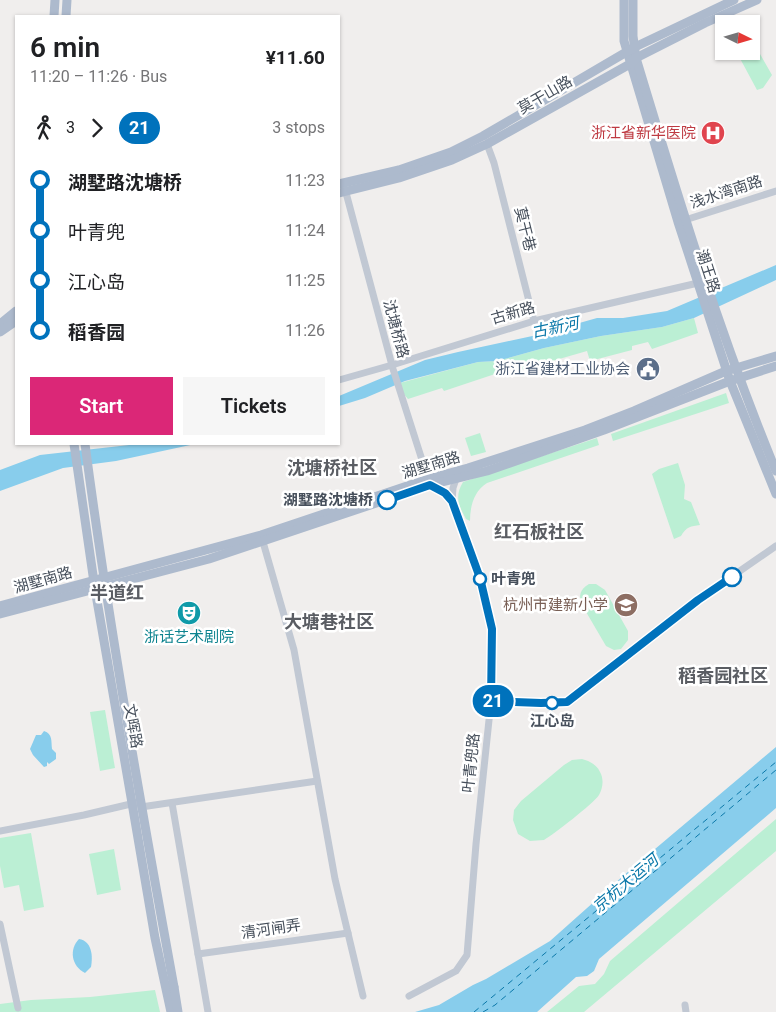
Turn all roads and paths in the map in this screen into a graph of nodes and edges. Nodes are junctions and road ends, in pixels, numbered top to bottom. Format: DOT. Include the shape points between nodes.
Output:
graph roads {
  1 [pos="55,0"];
  2 [pos="67,0"];
  3 [pos="624,0"];
  4 [pos="633,0"];
  5 [pos="734,0"];
  6 [pos="757,0"];
  7 [pos="54,15"];
  8 [pos="66,15"];
  9 [pos="631,50"];
  10 [pos="633,61"];
  11 [pos="487,144"];
  12 [pos="342,188"];
  13 [pos="776,191"];
  14 [pos="684,220"];
  15 [pos="698,282"];
  16 [pos="705,291"];
  17 [pos="15,312"];
  18 [pos="712,312"];
  19 [pos="15,321"];
  20 [pos="534,321"];
  21 [pos="0,324"];
  22 [pos="0,332"];
  23 [pos="776,356"];
  24 [pos="776,366"];
  25 [pos="392,367"];
  26 [pos="737,368"];
  27 [pos="726,371"];
  28 [pos="741,378"];
  29 [pos="340,380"];
  30 [pos="730,381"];
  31 [pos="85,446"];
  32 [pos="75,447"];
  33 [pos="83,468"];
  34 [pos="776,471"];
  35 [pos="456,479"];
  36 [pos="429,482"];
  37 [pos="776,494"];
  38 [pos="452,501"];
  39 [pos="263,542"];
  40 [pos="776,546"];
  41 [pos="104,582"];
  42 [pos="95,584"];
  43 [pos="0,606"];
  44 [pos="0,614"];
  45 [pos="491,701"];
  46 [pos="317,781"];
  47 [pos="172,803"];
  48 [pos="138,804"];
  49 [pos="0,832"];
  50 [pos="0,924"];
  51 [pos="348,933"];
  52 [pos="198,954"];
  53 [pos="170,987"];
  54 [pos="363,996"];
  55 [pos="409,996"];
  56 [pos="18,1008"];
  57 [pos="171,1012"];
  58 [pos="178,1012"];
  59 [pos="208,1012"];
  1 -- 7 [label="main road"];
  2 -- 8 [label="main road"];
  3 -- 9 [label="main road" via="624,40"];
  4 -- 9 [label="main road"];
  5 -- 9 [label="main road, 莫干山路"];
  6 -- 10 [label="main road, 莫干山路"];
  9 -- 10 [label="main road, 潮王路"];
  9 -- 12 [label="main road, 莫干山路" via="451,152"];
  10 -- 11 [label="main road, 莫干山路"];
  10 -- 14 [label="main road, 潮王路"];
  10 -- 15 [label="main road, 潮王路"];
  11 -- 12 [label="main road, 莫干山路" via="399,178"];
  11 -- 20 [label="street, 莫干巷"];
  12 -- 25 [label="street, 沈塘桥路"];
  13 -- 14 [label="street, 浅水湾南路"];
  14 -- 16 [label="main road, 潮王路"];
  15 -- 16 [label="main road, 潮王路"];
  15 -- 20 [label="street, 古新路"];
  16 -- 18 [label="main road, 潮王路"];
  17 -- 21 [label="main road"];
  18 -- 26 [label="main road, 潮王路"];
  18 -- 27 [label="main road, 潮王路"];
  19 -- 22 [label="main road"];
  20 -- 25 [label="street, 古新路"];
  23 -- 26 [label="main road, 湖墅南路"];
  24 -- 28 [label="main road, 湖墅南路"];
  25 -- 29 [label="street, 古新路"];
  25 -- 36 [label="street, 沈塘桥路"];
  26 -- 27 [label="main road, 湖墅南路"];
  26 -- 28 [label="main road, 潮王路"];
  27 -- 30 [label="main road, 潮王路"];
  27 -- 36 [label="main road, 湖墅南路" via="585,430"];
  28 -- 30 [label="main road, 湖墅南路"];
  28 -- 34 [label="main road, 潮王路"];
  30 -- 35 [label="main road, 湖墅南路" via="604,430"];
  30 -- 37 [label="main road, 潮王路"];
  31 -- 33 [label="main road, 文晖路"];
  32 -- 33 [label="main road, 文晖路"];
  33 -- 41 [label="main road, 文晖路"];
  33 -- 42 [label="main road, 文晖路"];
  35 -- 36 [label="main road, 湖墅南路"];
  35 -- 38 [label="street"];
  36 -- 38 [label="street"];
  36 -- 39 [label="main road, 湖墅南路"];
  36 -- 41 [label="main road, 湖墅南路"];
  38 -- 45 [label="street, 叶青兜路" via="480,578 492,629"];
  39 -- 41 [label="main road, 湖墅南路" via="209,559"];
  39 -- 46 [label="street" via="294,650"];
  40 -- 45 [label="street" via="698,600 567,702"];
  41 -- 42 [label="main road, 湖墅南路"];
  41 -- 48 [label="main road, 文晖路"];
  42 -- 43 [label="main road, 湖墅南路"];
  42 -- 44 [label="main road, 湖墅南路"];
  42 -- 48 [label="main road, 文晖路"];
  45 -- 55 [label="street, 叶青兜路" via="467,955 456,971"];
  46 -- 47 [label="street"];
  46 -- 51 [label="street"];
  47 -- 48 [label="street"];
  47 -- 52 [label="street"];
  48 -- 49 [label="street"];
  48 -- 53 [label="main road, 文晖路"];
  50 -- 56 [label="street"];
  51 -- 52 [label="street, 清河闸弄"];
  51 -- 54 [label="street"];
  52 -- 59 [label="street"];
  53 -- 57 [label="main road, 文晖路"];
  53 -- 58 [label="main road, 文晖路, bridge"];
}
